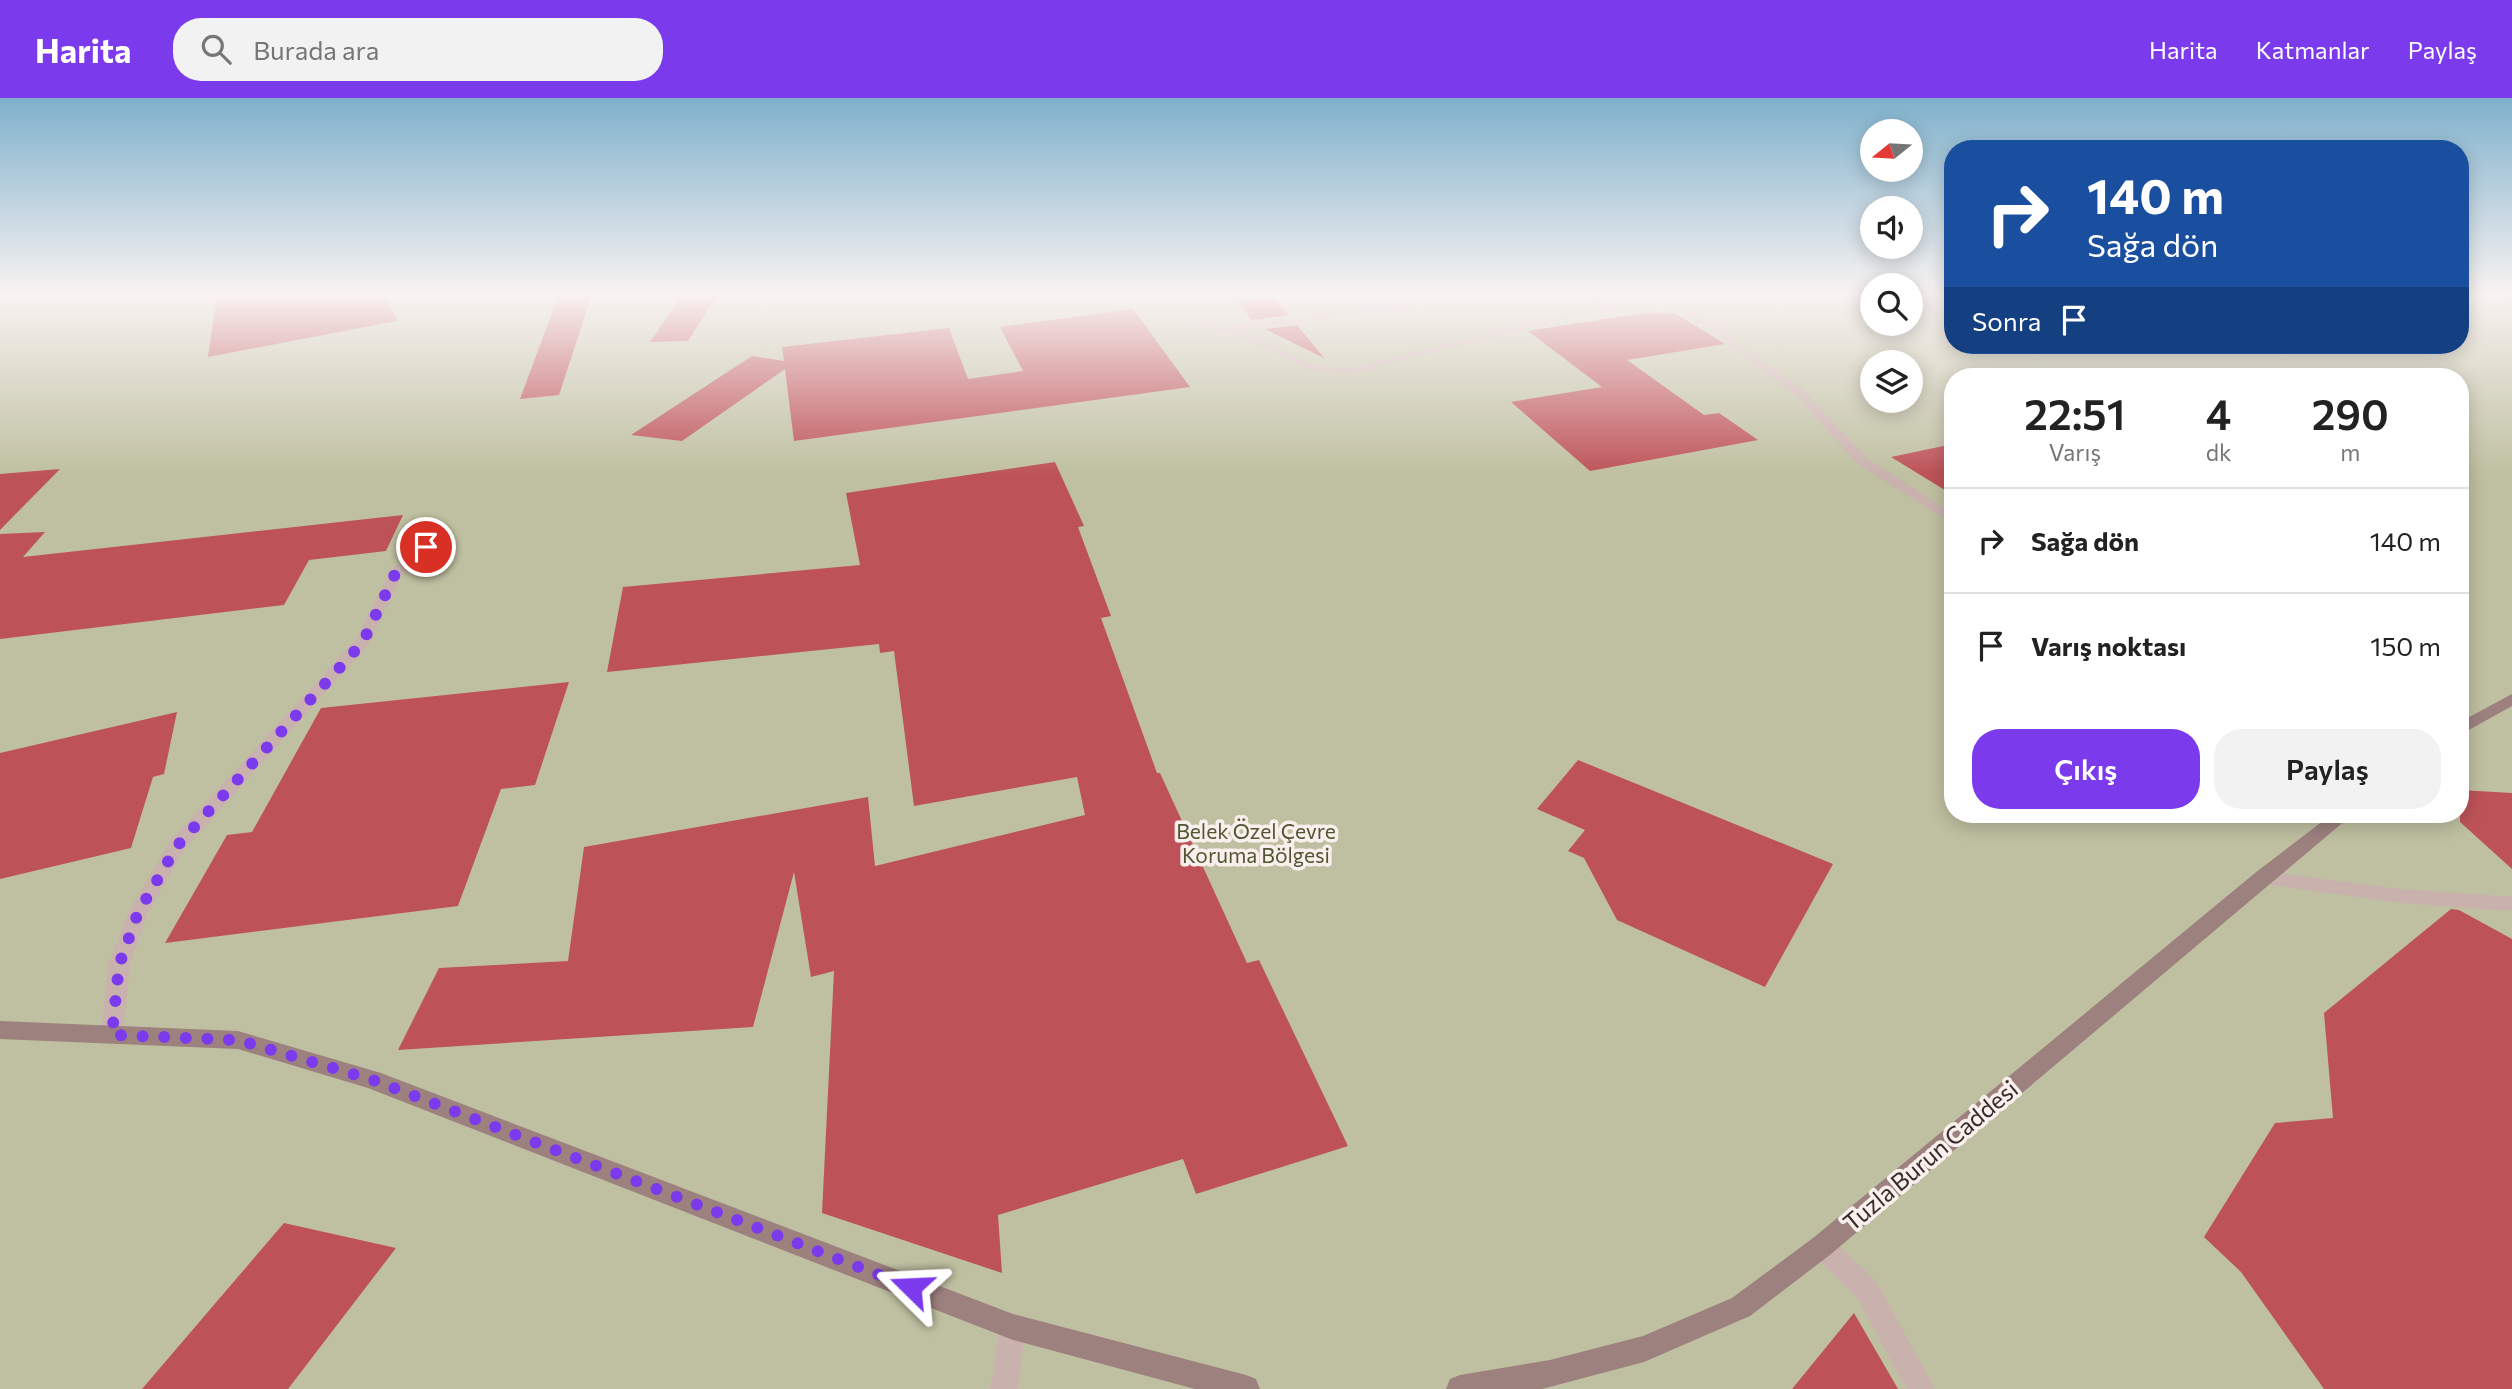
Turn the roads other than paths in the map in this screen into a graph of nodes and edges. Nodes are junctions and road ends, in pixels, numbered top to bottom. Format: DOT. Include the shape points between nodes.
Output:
graph roads {
  1 [pos="1282,354"];
  2 [pos="1414,354"];
  3 [pos="1747,354"];
  4 [pos="1944,514"];
  5 [pos="441,535"];
  6 [pos="2512,699"];
  7 [pos="2469,725"];
  8 [pos="2332,823"];
  9 [pos="2262,878"];
  10 [pos="2512,904"];
  11 [pos="0,1030"];
  12 [pos="112,1035"];
  13 [pos="1822,1246"];
  14 [pos="1013,1327"];
  15 [pos="1004,1389"];
  16 [pos="1246,1389"];
  17 [pos="1461,1389"];
  18 [pos="1921,1389"];
  1 -- 2 [label="street" via="1314,369 1350,371"];
  3 -- 4 [label="street" via="1800,393 1862,461"];
  5 -- 12 [label="street" via="396,572 363,642 177,846 138,913 119,965"];
  6 -- 7 [label="main road"];
  8 -- 9 [label="main road, Tuzla Burun Caddesi"];
  9 -- 10 [label="street" via="2401,896"];
  9 -- 13 [label="main road, Tuzla Burun Caddesi"];
  11 -- 12 [label="main road"];
  12 -- 14 [label="main road" via="238,1040 373,1080"];
  13 -- 17 [label="main road, Tuzla Burun Caddesi" via="1741,1307 1644,1349 1550,1374"];
  13 -- 18 [label="street" via="1867,1290"];
  14 -- 15 [label="street"];
  14 -- 16 [label="main road"];
}
